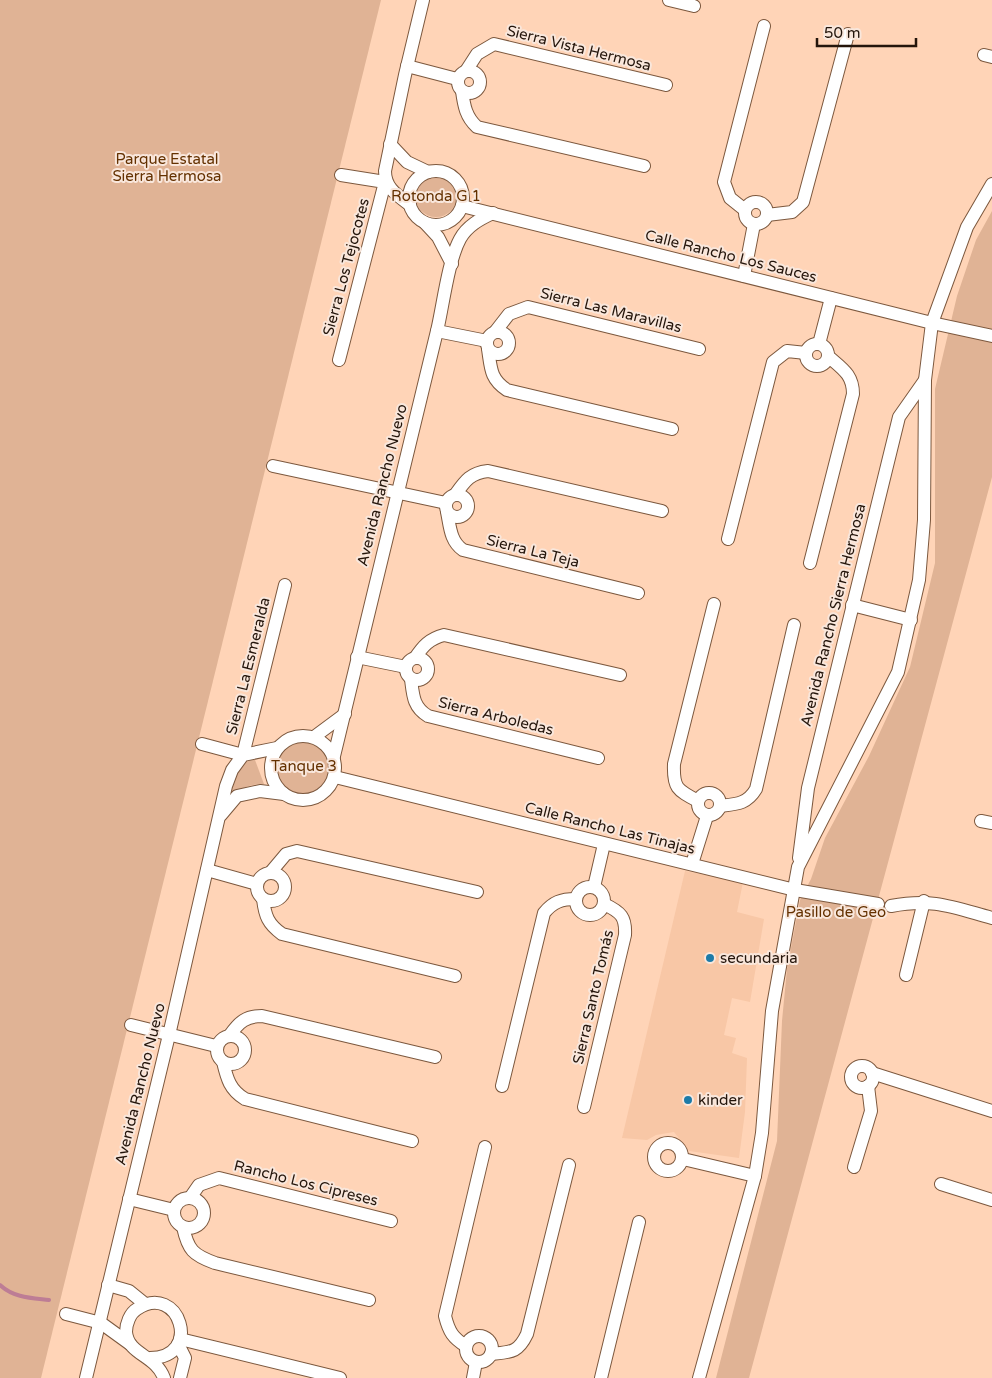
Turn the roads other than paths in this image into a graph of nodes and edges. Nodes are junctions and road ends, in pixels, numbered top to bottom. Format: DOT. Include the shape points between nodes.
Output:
graph roads {
  1 [pos="423,0"];
  2 [pos="670,0"];
  3 [pos="694,6"];
  4 [pos="764,26"];
  5 [pos="848,34"];
  6 [pos="407,66"];
  7 [pos="462,81"];
  8 [pos="666,85"];
  9 [pos="390,144"];
  10 [pos="644,166"];
  11 [pos="428,172"];
  12 [pos="341,175"];
  13 [pos="385,182"];
  14 [pos="992,184"];
  15 [pos="410,205"];
  16 [pos="745,210"];
  17 [pos="459,211"];
  18 [pos="492,213"];
  19 [pos="767,215"];
  20 [pos="425,223"];
  21 [pos="754,224"];
  22 [pos="460,239"];
  23 [pos="452,264"];
  24 [pos="744,276"];
  25 [pos="831,298"];
  26 [pos="932,324"];
  27 [pos="437,331"];
  28 [pos="992,336"];
  29 [pos="490,341"];
  30 [pos="819,344"];
  31 [pos="699,349"];
  32 [pos="806,352"];
  33 [pos="829,358"];
  34 [pos="339,360"];
  35 [pos="924,380"];
  36 [pos="672,430"];
  37 [pos="273,466"];
  38 [pos="397,494"];
  39 [pos="449,503"];
  40 [pos="662,511"];
  41 [pos="728,539"];
  42 [pos="810,563"];
  43 [pos="285,585"];
  44 [pos="638,593"];
  45 [pos="714,604"];
  46 [pos="852,606"];
  47 [pos="911,620"];
  48 [pos="794,625"];
  49 [pos="357,657"];
  50 [pos="411,668"];
  51 [pos="620,675"];
  52 [pos="345,714"];
  53 [pos="314,737"];
  54 [pos="202,744"];
  55 [pos="277,748"];
  56 [pos="243,756"];
  57 [pos="334,756"];
  58 [pos="598,758"];
  59 [pos="335,777"];
  60 [pos="284,794"];
  61 [pos="698,802"];
  62 [pos="720,806"];
  63 [pos="707,816"];
  64 [pos="220,817"];
  65 [pos="604,844"];
  66 [pos="692,864"];
  67 [pos="798,867"];
  68 [pos="207,870"];
  69 [pos="270,873"];
  70 [pos="257,884"];
  71 [pos="594,887"];
  72 [pos="794,890"];
  73 [pos="477,892"];
  74 [pos="263,899"];
  75 [pos="576,899"];
  76 [pos="924,901"];
  77 [pos="604,904"];
  78 [pos="992,918"];
  79 [pos="906,975"];
  80 [pos="455,976"];
  81 [pos="131,1025"];
  82 [pos="170,1035"];
  83 [pos="230,1035"];
  84 [pos="216,1046"];
  85 [pos="435,1057"];
  86 [pos="223,1062"];
  87 [pos="872,1073"];
  88 [pos="502,1086"];
  89 [pos="868,1086"];
  90 [pos="584,1107"];
  91 [pos="992,1111"];
  92 [pos="412,1141"];
  93 [pos="485,1147"];
  94 [pos="682,1159"];
  95 [pos="569,1165"];
  96 [pos="854,1167"];
  97 [pos="756,1176"];
  98 [pos="942,1184"];
  99 [pos="190,1198"];
  100 [pos="129,1199"];
  101 [pos="992,1200"];
  102 [pos="174,1210"];
  103 [pos="391,1221"];
  104 [pos="639,1222"];
  105 [pos="183,1227"];
  106 [pos="108,1285"];
  107 [pos="369,1300"];
  108 [pos="145,1304"];
  109 [pos="66,1314"];
  110 [pos="101,1323"];
  111 [pos="179,1342"];
  112 [pos="130,1344"];
  113 [pos="466,1346"];
  114 [pos="492,1354"];
  115 [pos="150,1358"];
  116 [pos="476,1362"];
  117 [pos="86,1378"];
  118 [pos="164,1378"];
  119 [pos="180,1378"];
  120 [pos="340,1378"];
  121 [pos="473,1378"];
  122 [pos="601,1378"];
  123 [pos="699,1378"];
  1 -- 6 [label="street"];
  2 -- 3 [label="street"];
  4 -- 16 [label="street" via="724,182 730,198"];
  5 -- 19 [label="street" via="803,202 792,212"];
  6 -- 7 [label="street"];
  6 -- 9 [label="street"];
  7 -- 8 [label="street, Sierra Vista Hermosa" via="477,54 494,44"];
  7 -- 10 [label="street" via="465,111 477,127"];
  9 -- 11 [label="street" via="406,162"];
  9 -- 13 [label="street, Sierra Los Tejocotes"];
  11 -- 15 [label="street" via="413,185 409,194"];
  11 -- 17 [label="street" via="438,171 455,179 463,196"];
  12 -- 13 [label="street"];
  13 -- 15 [label="street"];
  13 -- 34 [label="street, Sierra Los Tejocotes"];
  14 -- 26 [label="street, Avenida Rancho Sierra Hermosa" via="967,227"];
  15 -- 20 [label="street"];
  16 -- 19 [label="street" via="755,201 762,203"];
  16 -- 21 [label="street" via="745,217"];
  17 -- 18 [label="street, Calle Rancho Los Sauces"];
  17 -- 20 [label="street" via="442,224"];
  17 -- 22 [label="street"];
  18 -- 22 [label="street" via="478,219"];
  18 -- 24 [label="street, Calle Rancho Los Sauces"];
  19 -- 21 [label="street" via="765,220"];
  20 -- 23 [label="street" via="438,237"];
  21 -- 24 [label="street"];
  22 -- 23 [label="street, Avenida Rancho Nuevo"];
  23 -- 27 [label="street, Avenida Rancho Nuevo"];
  24 -- 25 [label="street, Calle Rancho Los Sauces"];
  25 -- 26 [label="street, Calle Rancho Los Sauces"];
  25 -- 30 [label="street"];
  26 -- 28 [label="street, Calle Rancho Los Sauces"];
  26 -- 35 [label="street, Avenida Rancho Sierra Hermosa"];
  27 -- 29 [label="street"];
  27 -- 38 [label="street, Avenida Rancho Nuevo"];
  29 -- 31 [label="street, Sierra Las Maravillas" via="509,314 528,307"];
  29 -- 36 [label="street" via="491,370 497,383 507,390"];
  30 -- 32 [label="street" via="809,347"];
  30 -- 33 [label="street" via="828,351"];
  32 -- 33 [label="street" via="807,361 816,367"];
  32 -- 41 [label="street" via="787,351 772,362"];
  33 -- 42 [label="street" via="847,372 853,384 853,394"];
  35 -- 46 [label="street, Avenida Rancho Sierra Hermosa" via="899,416"];
  35 -- 47 [label="street, Avenida Rancho Sierra Hermosa" via="924,520 920,580"];
  37 -- 38 [label="street"];
  38 -- 39 [label="street"];
  38 -- 49 [label="street, Avenida Rancho Nuevo"];
  39 -- 40 [label="street" via="467,478 488,471"];
  39 -- 44 [label="street, Sierra La Teja" via="450,532 456,545 463,550"];
  43 -- 56 [label="street, Sierra La Esmeralda"];
  45 -- 61 [label="street" via="674,764 674,780 680,791"];
  46 -- 47 [label="street"];
  46 -- 67 [label="street, Avenida Rancho Sierra Hermosa" via="808,788"];
  47 -- 67 [label="street, Avenida Rancho Sierra Hermosa" via="898,672"];
  48 -- 62 [label="street" via="756,789 750,799 741,804"];
  49 -- 50 [label="street"];
  49 -- 52 [label="street, Avenida Rancho Nuevo"];
  50 -- 51 [label="street" via="425,644 444,635"];
  50 -- 58 [label="street, Sierra Arboledas" via="413,700 419,711 428,716"];
  52 -- 53 [label="street"];
  52 -- 57 [label="street, Avenida Rancho Nuevo"];
  53 -- 55 [label="street" via="301,735 288,739"];
  53 -- 57 [label="street" via="326,744"];
  54 -- 56 [label="street"];
  55 -- 56 [label="street"];
  55 -- 60 [label="street" via="271,772 275,784"];
  56 -- 64 [label="street, Sierra La Esmeralda" via="232,770"];
  57 -- 59 [label="street"];
  59 -- 60 [label="street" via="329,788 307,800"];
  59 -- 65 [label="street, Calle Rancho Las Tinajas"];
  60 -- 64 [label="street" via="260,791 236,796"];
  61 -- 62 [label="street" via="701,796 715,794"];
  61 -- 63 [label="street" via="698,808"];
  62 -- 63 [label="street" via="718,812"];
  63 -- 66 [label="street"];
  64 -- 68 [label="street, Avenida Rancho Nuevo"];
  65 -- 66 [label="street, Calle Rancho Las Tinajas"];
  65 -- 71 [label="street"];
  66 -- 72 [label="street, Calle Rancho Las Tinajas"];
  67 -- 72 [label="street, Avenida Rancho Sierra Hermosa"];
  68 -- 70 [label="street"];
  68 -- 82 [label="street, Avenida Rancho Nuevo"];
  69 -- 70 [label="street" via="262,876"];
  69 -- 73 [label="street" via="286,854 297,851"];
  69 -- 74 [label="street" via="283,879 285,887 278,900 270,902"];
  70 -- 74 [label="street"];
  71 -- 75 [label="street" via="586,887"];
  71 -- 77 [label="street, Sierra Santo Tomás" via="602,894"];
  72 -- 76 [label="street, Calle Rancho Las Tinajas" via="885,905"];
  72 -- 97 [label="street, Avenida Rancho Sierra Hermosa" via="772,1011"];
  74 -- 80 [label="street" via="264,913 270,926 282,934"];
  75 -- 77 [label="street, Sierra Santo Tomás" via="580,913 588,916 601,911"];
  75 -- 88 [label="street" via="563,899 544,913"];
  76 -- 78 [label="street"];
  76 -- 79 [label="street"];
  77 -- 90 [label="street, Sierra Santo Tomás" via="620,911 626,921 625,936"];
  81 -- 82 [label="street"];
  82 -- 84 [label="street"];
  82 -- 100 [label="street, Avenida Rancho Nuevo"];
  83 -- 84 [label="street"];
  83 -- 85 [label="street" via="239,1022 250,1016 262,1016"];
  83 -- 86 [label="street" via="242,1041 245,1054 236,1063"];
  84 -- 86 [label="street" via="218,1058"];
  86 -- 92 [label="street" via="234,1093 245,1099"];
  87 -- 89 [label="street"];
  87 -- 89 [label="street" via="861,1066 851,1076 859,1087"];
  87 -- 91 [label="street"];
  89 -- 96 [label="street" via="871,1111"];
  93 -- 113 [label="street" via="445,1316 453,1338"];
  94 -- 97 [label="street"];
  95 -- 114 [label="street" via="527,1334 521,1346 510,1352"];
  97 -- 123 [label="street, Avenida Rancho Sierra Hermosa"];
  98 -- 101 [label="street"];
  99 -- 102 [label="street, Rancho Los Cipreses" via="177,1203"];
  99 -- 103 [label="street, Rancho Los Cipreses" via="199,1185 219,1178"];
  99 -- 105 [label="street" via="201,1204 204,1217 196,1227"];
  100 -- 102 [label="street"];
  100 -- 106 [label="street, Avenida Rancho Nuevo"];
  102 -- 105 [label="street" via="174,1217"];
  104 -- 122 [label="street"];
  105 -- 107 [label="street" via="186,1242 197,1256"];
  106 -- 108 [label="street" via="129,1291"];
  106 -- 110 [label="street, Avenida Rancho Nuevo"];
  108 -- 111 [label="street" via="155,1302 173,1310 182,1328"];
  108 -- 112 [label="street" via="128,1320 126,1332"];
  109 -- 110 [label="street"];
  110 -- 112 [label="street"];
  110 -- 117 [label="street, Avenida Rancho Nuevo"];
  111 -- 115 [label="street" via="166,1355"];
  111 -- 119 [label="street" via="185,1358"];
  111 -- 120 [label="street"];
  112 -- 115 [label="street" via="138,1353"];
  113 -- 114 [label="street" via="470,1339 484,1336 493,1347"];
  113 -- 116 [label="street" via="466,1353"];
  114 -- 116 [label="street" via="488,1360"];
  115 -- 118 [label="street"];
  116 -- 121 [label="street"];
}
